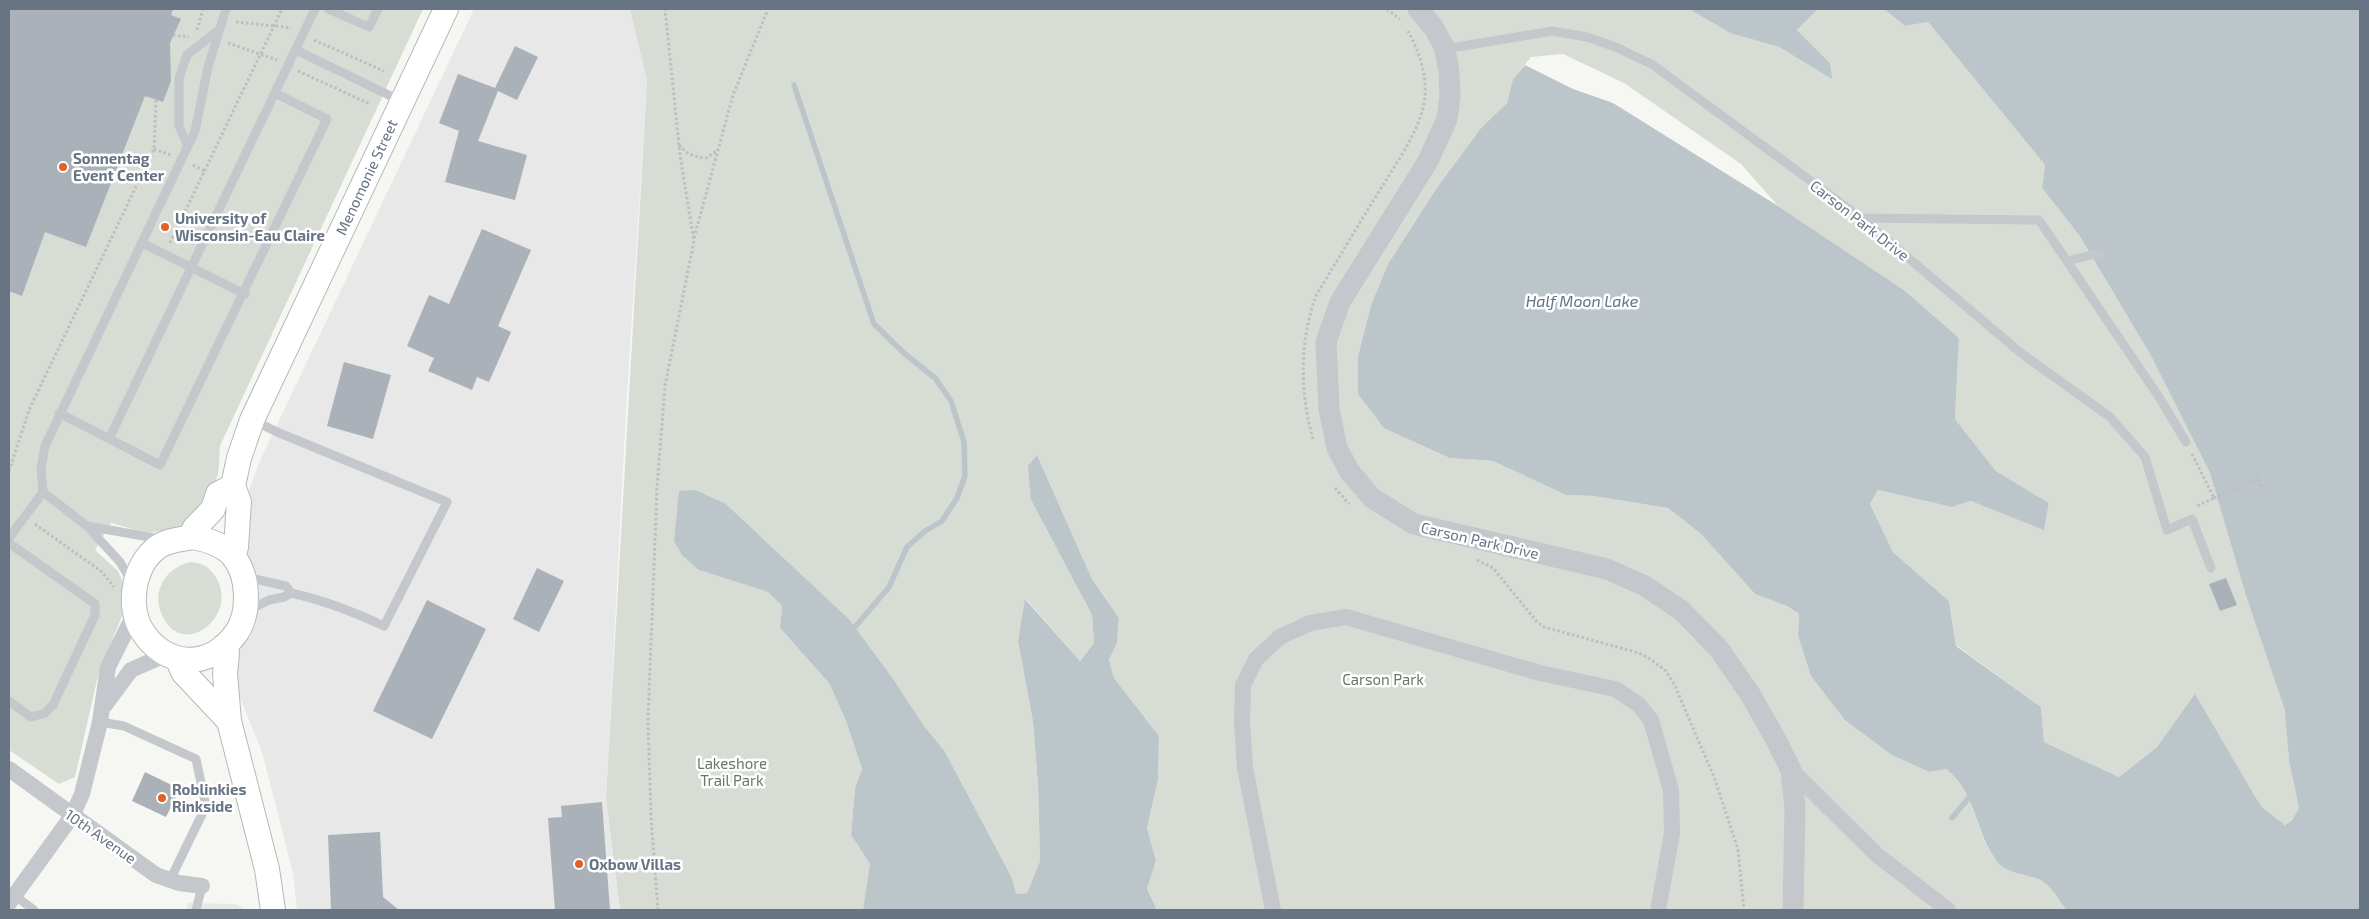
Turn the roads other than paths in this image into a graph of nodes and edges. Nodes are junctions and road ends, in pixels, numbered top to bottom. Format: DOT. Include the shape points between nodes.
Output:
graph roads {
  1 [pos="226,9"];
  2 [pos="315,9"];
  3 [pos="328,9"];
  4 [pos="378,9"];
  5 [pos="446,9"];
  6 [pos="1410,15"];
  7 [pos="218,31"];
  8 [pos="1445,49"];
  9 [pos="296,50"];
  10 [pos="276,93"];
  11 [pos="401,101"];
  12 [pos="188,146"];
  13 [pos="1861,218"];
  14 [pos="142,243"];
  15 [pos="2100,253"];
  16 [pos="2067,261"];
  17 [pos="192,267"];
  18 [pos="245,294"];
  19 [pos="59,414"];
  20 [pos="252,420"];
  21 [pos="109,439"];
  22 [pos="2186,442"];
  23 [pos="233,486"];
  24 [pos="43,492"];
  25 [pos="87,526"];
  26 [pos="192,537"];
  27 [pos="9,538"];
  28 [pos="9,544"];
  29 [pos="162,544"];
  30 [pos="238,566"];
  31 [pos="2211,568"];
  32 [pos="125,584"];
  33 [pos="291,593"];
  34 [pos="245,613"];
  35 [pos="134,615"];
  36 [pos="224,646"];
  37 [pos="172,657"];
  38 [pos="9,701"];
  39 [pos="102,715"];
  40 [pos="229,721"];
  41 [pos="9,769"];
  42 [pos="1791,770"];
  43 [pos="72,816"];
  44 [pos="170,880"];
  45 [pos="202,886"];
  46 [pos="11,899"];
  47 [pos="1942,908"];
  48 [pos="34,910"];
  49 [pos="196,910"];
  50 [pos="273,910"];
  51 [pos="1273,910"];
  52 [pos="1658,910"];
  53 [pos="1794,910"];
  1 -- 7 [label="lane"];
  2 -- 9 [label="lane"];
  3 -- 4 [label="lane" via="369,27"];
  5 -- 11 [label="main road, Menomonie Street"];
  6 -- 8 [label="street, Carson Park Drive" via="1434,28"];
  7 -- 12 [label="lane" via="195,131"];
  7 -- 12 [label="lane" via="187,55 179,78 179,126"];
  8 -- 13 [label="lane, Carson Park Drive" via="1552,31 1588,37 1618,48 1653,65"];
  8 -- 42 [label="street, Carson Park Drive" via="1450,97 1447,119 1428,161 1340,302 1326,342 1329,409 1338,448 1350,472 1372,498 1414,524 1607,569 1645,586 1682,611 1719,649 1750,694"];
  9 -- 10 [label="lane"];
  9 -- 11 [label="lane"];
  10 -- 17 [label="lane"];
  10 -- 18 [label="lane" via="327,119"];
  11 -- 20 [label="main road, Menomonie Street"];
  12 -- 14 [label="lane"];
  13 -- 16 [label="lane" via="2039,220"];
  13 -- 31 [label="lane, Carson Park Drive" via="2021,353 2110,418 2145,457 2167,530 2192,519"];
  14 -- 17 [label="lane"];
  14 -- 19 [label="lane"];
  15 -- 16 [label="lane"];
  16 -- 22 [label="lane"];
  17 -- 18 [label="lane"];
  17 -- 21 [label="lane"];
  18 -- 21 [label="lane" via="160,465"];
  19 -- 21 [label="lane"];
  19 -- 24 [label="lane" via="45,446 41,469"];
  20 -- 23 [label="main road, Menomonie Street"];
  20 -- 33 [label="lane" via="447,502 384,626 360,614"];
  23 -- 26 [label="main road" via="218,494 212,509 194,529"];
  23 -- 30 [label="main road, Menomonie Street" via="239,502"];
  24 -- 25 [label="lane"];
  24 -- 27 [label="lane"];
  25 -- 29 [label="lane" via="155,538"];
  25 -- 32 [label="lane" via="120,562 129,577"];
  26 -- 29 [label="main road"];
  26 -- 30 [label="main road" via="213,542"];
  28 -- 38 [label="lane" via="94,604 95,615 53,705 45,713 30,717"];
  29 -- 32 [label="main road"];
  30 -- 33 [label="lane" via="286,586"];
  30 -- 34 [label="main road" via="246,594"];
  32 -- 35 [label="main road" via="133,595"];
  33 -- 34 [label="lane"];
  34 -- 36 [label="main road" via="237,631"];
  35 -- 37 [label="main road" via="150,644"];
  35 -- 39 [label="street" via="108,667"];
  36 -- 37 [label="main road" via="209,656 192,660"];
  36 -- 40 [label="main road" via="227,653"];
  37 -- 39 [label="street" via="131,670"];
  37 -- 40 [label="main road"];
  39 -- 43 [label="street" via="82,794"];
  39 -- 44 [label="lane" via="196,759 206,806"];
  40 -- 50 [label="main road" via="267,869"];
  41 -- 43 [label="street, 10th Avenue"];
  42 -- 47 [label="street" via="1877,856"];
  42 -- 53 [label="street, Carson Park Drive" via="1795,807"];
  43 -- 44 [label="street, 10th Avenue" via="156,875"];
  43 -- 46 [label="street"];
  44 -- 45 [label="street, 10th Avenue"];
  45 -- 49 [label="lane"];
  46 -- 48 [label="lane"];
  51 -- 52 [label="street" via="1245,768 1243,685 1256,659 1280,637 1310,623 1346,617 1540,673 1615,689 1638,704 1651,720 1671,790 1672,833"];
}
